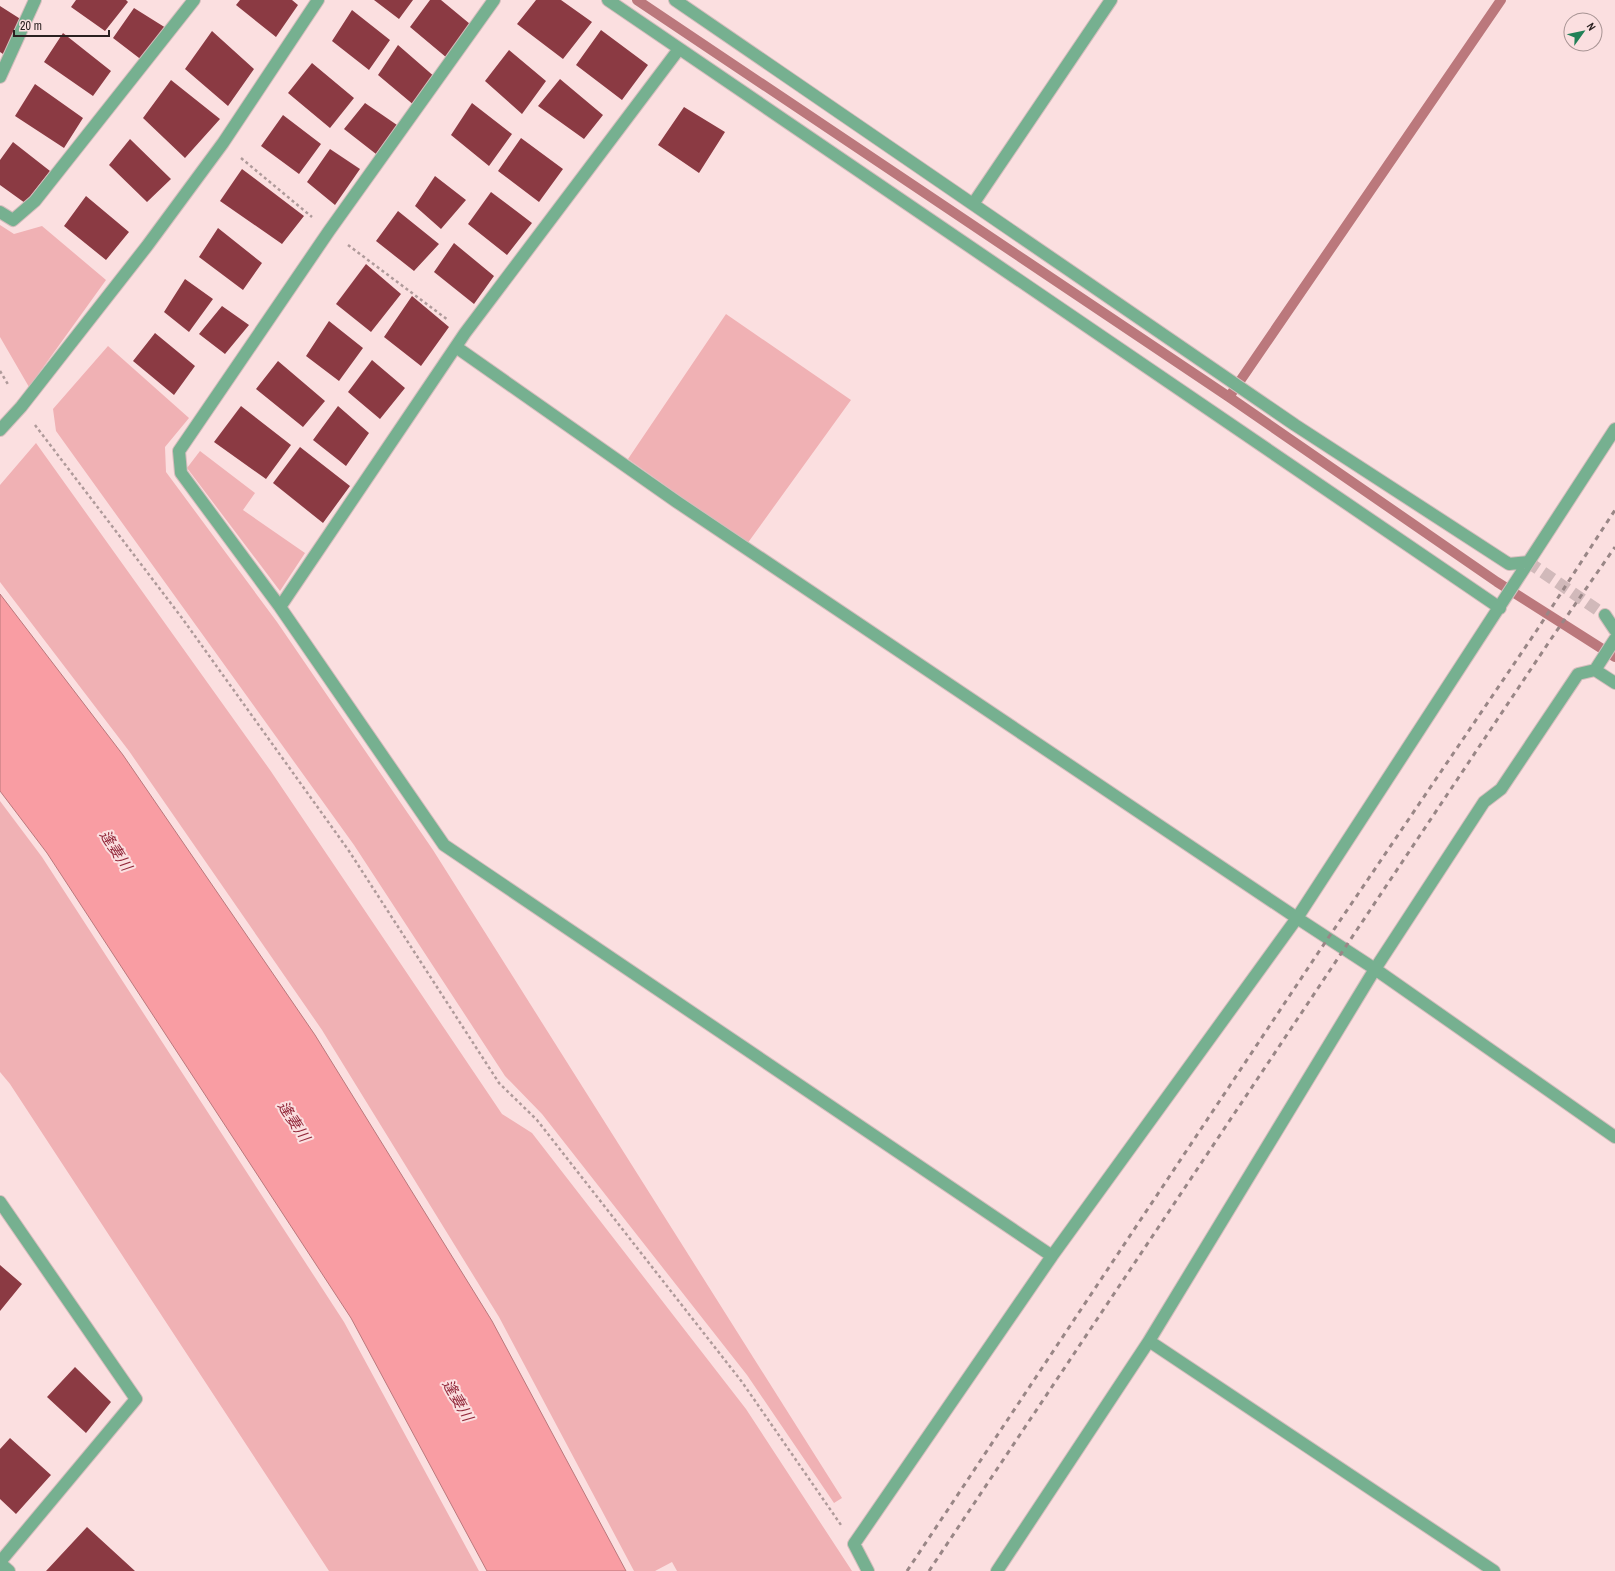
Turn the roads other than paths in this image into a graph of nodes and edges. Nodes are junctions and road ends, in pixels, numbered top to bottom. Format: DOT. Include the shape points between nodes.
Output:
graph roads {
  1 [pos="35,0"];
  2 [pos="194,0"];
  3 [pos="318,0"];
  4 [pos="494,0"];
  5 [pos="608,0"];
  6 [pos="675,0"];
  7 [pos="1111,0"];
  8 [pos="679,49"];
  9 [pos="0,77"];
  10 [pos="973,204"];
  11 [pos="0,212"];
  12 [pos="456,347"];
  13 [pos="1615,429"];
  14 [pos="0,430"];
  15 [pos="1528,562"];
  16 [pos="280,607"];
  17 [pos="1500,608"];
  18 [pos="1605,615"];
  19 [pos="1615,630"];
  20 [pos="1615,639"];
  21 [pos="1595,670"];
  22 [pos="1615,683"];
  23 [pos="1297,918"];
  24 [pos="1376,969"];
  25 [pos="1615,1137"];
  26 [pos="0,1202"];
  27 [pos="1052,1256"];
  28 [pos="1149,1341"];
  29 [pos="0,1563"];
  30 [pos="9,1571"];
  31 [pos="868,1571"];
  32 [pos="997,1571"];
  33 [pos="1494,1571"];
  1 -- 9 [label="street"];
  2 -- 11 [label="street" via="35,201 13,220"];
  3 -- 14 [label="street" via="223,143 147,246 21,407"];
  4 -- 16 [label="street" via="329,231 179,451 181,473"];
  5 -- 8 [label="street"];
  6 -- 10 [label="street"];
  7 -- 10 [label="street"];
  8 -- 12 [label="street"];
  8 -- 17 [label="street"];
  10 -- 15 [label="street" via="1295,425 1509,564"];
  12 -- 16 [label="street"];
  12 -- 23 [label="street" via="677,502"];
  13 -- 15 [label="street"];
  15 -- 17 [label="street"];
  16 -- 27 [label="street" via="444,845"];
  17 -- 23 [label="street"];
  18 -- 19 [label="street"];
  20 -- 21 [label="street"];
  21 -- 22 [label="street"];
  21 -- 24 [label="street" via="1578,674 1501,789 1484,802"];
  23 -- 24 [label="street"];
  23 -- 27 [label="street"];
  24 -- 25 [label="street"];
  24 -- 28 [label="street"];
  26 -- 29 [label="street" via="136,1399"];
  27 -- 31 [label="street" via="854,1544"];
  28 -- 32 [label="street"];
  28 -- 33 [label="street"];
  29 -- 30 [label="street"];
}
